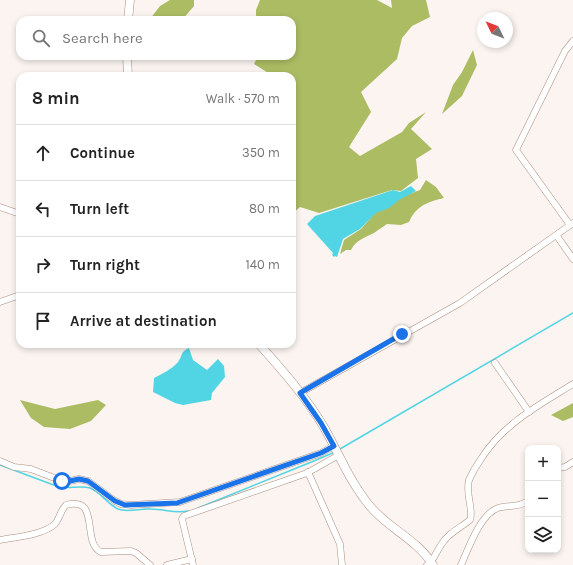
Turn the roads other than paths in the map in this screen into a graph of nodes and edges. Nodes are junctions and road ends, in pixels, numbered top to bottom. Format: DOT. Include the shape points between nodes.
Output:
graph roads {
  1 [pos="130,0"];
  2 [pos="128,16"];
  3 [pos="573,41"];
  4 [pos="127,60"];
  5 [pos="128,72"];
  6 [pos="0,207"];
  7 [pos="16,213"];
  8 [pos="572,224"];
  9 [pos="557,236"];
  10 [pos="573,259"];
  11 [pos="16,296"];
  12 [pos="0,302"];
  13 [pos="262,348"];
  14 [pos="495,363"];
  15 [pos="573,384"];
  16 [pos="300,393"];
  17 [pos="529,412"];
  18 [pos="334,446"];
  19 [pos="339,455"];
  20 [pos="0,462"];
  21 [pos="573,462"];
  22 [pos="561,468"];
  23 [pos="308,472"];
  24 [pos="525,502"];
  25 [pos="0,540"];
  26 [pos="193,562"];
  27 [pos="431,564"];
  28 [pos="150,565"];
  29 [pos="167,565"];
  30 [pos="342,565"];
  31 [pos="461,565"];
  1 -- 2 [label="street"];
  3 -- 8 [label="street" via="565,51 516,150"];
  4 -- 5 [label="street"];
  6 -- 7 [label="street"];
  8 -- 9 [label="street"];
  9 -- 10 [label="street"];
  9 -- 16 [label="street" via="460,303"];
  11 -- 12 [label="street"];
  13 -- 16 [label="street"];
  14 -- 17 [label="street"];
  15 -- 17 [label="street"];
  16 -- 18 [label="street"];
  17 -- 27 [label="street" via="499,436 482,457 473,471 468,486 471,517 450,533"];
  18 -- 19 [label="street"];
  18 -- 20 [label="street" via="321,453 180,502 131,505 115,501 88,481 62,481"];
  19 -- 23 [label="street"];
  19 -- 27 [label="street" via="371,508 414,543"];
  21 -- 22 [label="street"];
  23 -- 26 [label="street" via="184,516 182,519"];
  23 -- 30 [label="street" via="339,542"];
  24 -- 31 [label="street" via="491,512 481,524"];
  25 -- 28 [label="street" via="47,529 56,523 66,505 79,504 87,512 92,541 98,551 131,551"];
  26 -- 29 [label="street"];
}
